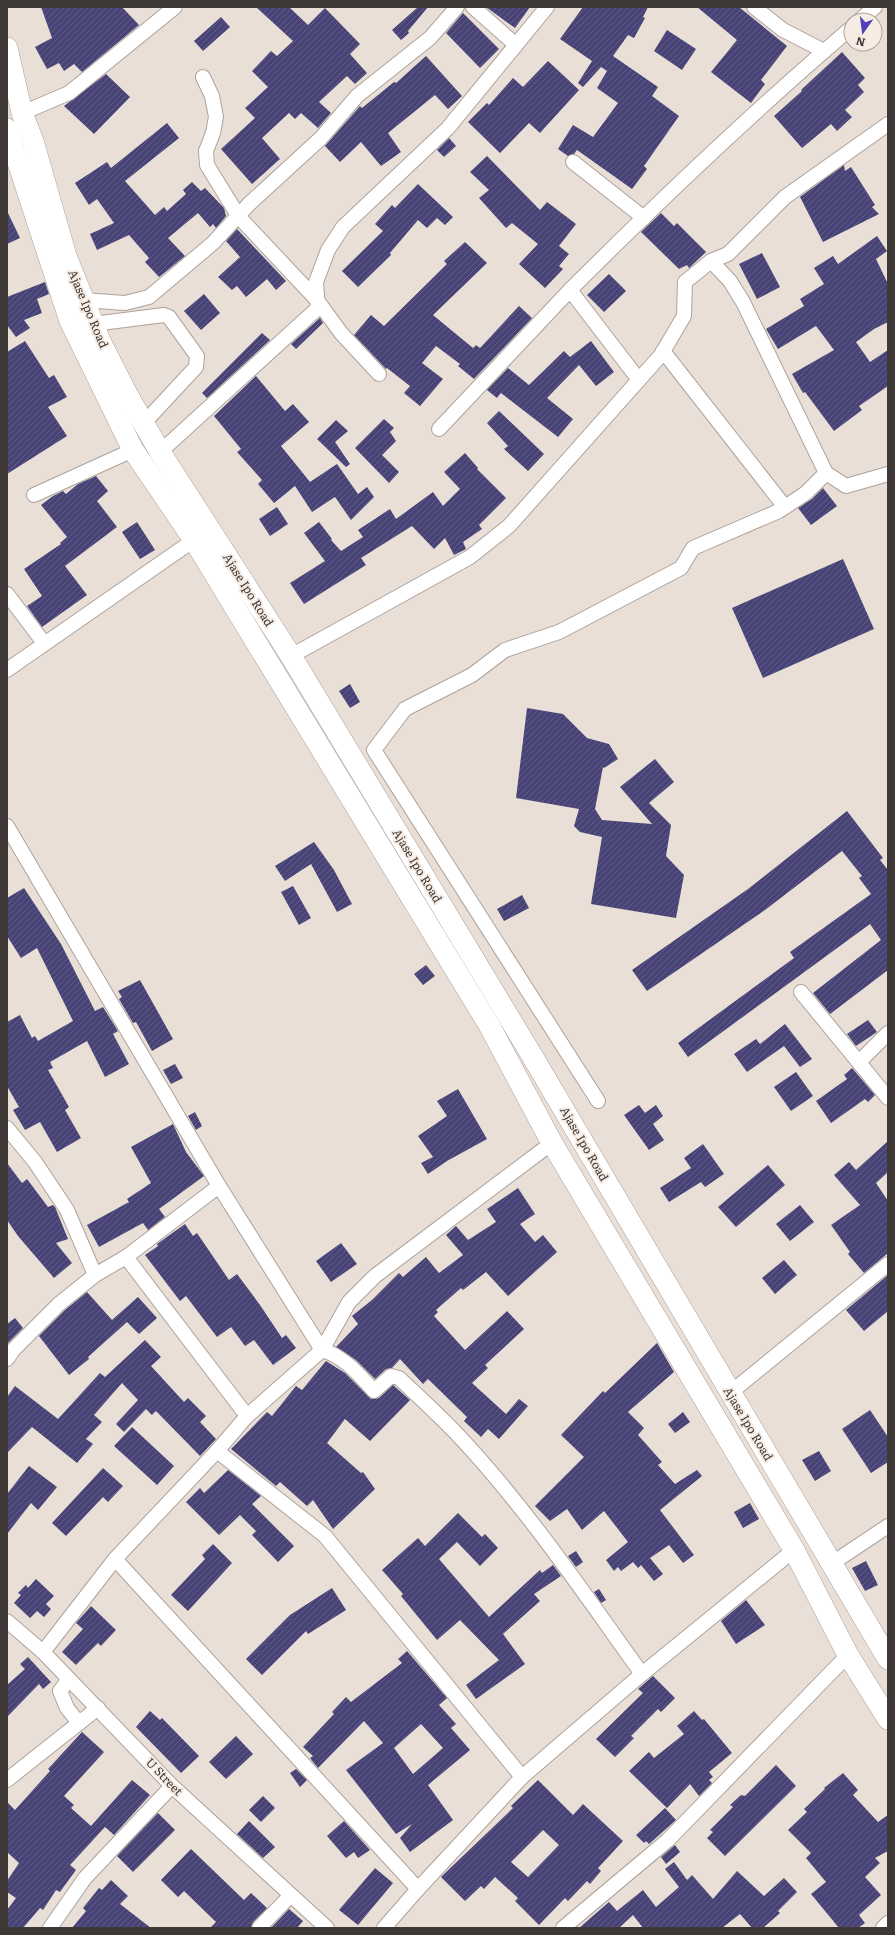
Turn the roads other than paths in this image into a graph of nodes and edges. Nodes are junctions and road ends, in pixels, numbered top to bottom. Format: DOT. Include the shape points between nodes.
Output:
graph roads {
  1 [pos="175,7"];
  2 [pos="457,7"];
  3 [pos="473,7"];
  4 [pos="547,7"];
  5 [pos="754,7"];
  6 [pos="843,35"];
  7 [pos="516,45"];
  8 [pos="7,48"];
  9 [pos="824,51"];
  10 [pos="203,77"];
  11 [pos="22,113"];
  12 [pos="888,124"];
  13 [pos="7,129"];
  14 [pos="573,162"];
  15 [pos="239,217"];
  16 [pos="644,218"];
  17 [pos="711,261"];
  18 [pos="570,290"];
  19 [pos="83,300"];
  20 [pos="317,300"];
  21 [pos="93,324"];
  22 [pos="663,351"];
  23 [pos="379,374"];
  24 [pos="638,380"];
  25 [pos="143,424"];
  26 [pos="439,429"];
  27 [pos="133,450"];
  28 [pos="160,452"];
  29 [pos="826,473"];
  30 [pos="888,474"];
  31 [pos="34,495"];
  32 [pos="785,507"];
  33 [pos="194,540"];
  34 [pos="7,594"];
  35 [pos="44,643"];
  36 [pos="290,656"];
  37 [pos="7,670"];
  38 [pos="7,826"];
  39 [pos="801,992"];
  40 [pos="888,1033"];
  41 [pos="859,1062"];
  42 [pos="888,1098"];
  43 [pos="598,1101"];
  44 [pos="8,1130"];
  45 [pos="552,1143"];
  46 [pos="219,1186"];
  47 [pos="126,1257"];
  48 [pos="888,1264"];
  49 [pos="95,1275"];
  50 [pos="322,1350"];
  51 [pos="7,1359"];
  52 [pos="730,1393"];
  53 [pos="247,1416"];
  54 [pos="217,1451"];
  55 [pos="888,1526"];
  56 [pos="794,1550"];
  57 [pos="115,1559"];
  58 [pos="831,1564"];
  59 [pos="7,1621"];
  60 [pos="885,1649"];
  61 [pos="43,1652"];
  62 [pos="848,1655"];
  63 [pos="642,1674"];
  64 [pos="69,1678"];
  65 [pos="98,1708"];
  66 [pos="888,1719"];
  67 [pos="79,1723"];
  68 [pos="522,1777"];
  69 [pos="7,1780"];
  70 [pos="172,1786"];
  71 [pos="418,1889"];
  72 [pos="290,1896"];
  73 [pos="888,1923"];
  74 [pos="50,1928"];
  75 [pos="259,1928"];
  76 [pos="327,1928"];
  77 [pos="384,1928"];
  78 [pos="563,1928"];
  79 [pos="882,1928"];
  1 -- 11 [label="street" via="69,93"];
  2 -- 15 [label="street" via="430,38 358,96 321,138 249,204"];
  3 -- 7 [label="street"];
  4 -- 7 [label="street"];
  5 -- 9 [label="street" via="783,30"];
  6 -- 9 [label="street"];
  7 -- 20 [label="street" via="448,128 343,227 328,250 316,282"];
  8 -- 11 [label="highway, Ajase Ipo Road"];
  9 -- 16 [label="street"];
  10 -- 15 [label="street" via="212,96 216,117 206,151 207,165"];
  11 -- 19 [label="highway, Ajase Ipo Road" via="33,141 66,256"];
  12 -- 17 [label="street" via="786,197 728,254"];
  13 -- 27 [label="highway, Ajase Ipo Road" via="70,321"];
  14 -- 16 [label="street"];
  15 -- 19 [label="street" via="213,243 149,297 126,303"];
  15 -- 20 [label="street"];
  16 -- 18 [label="street"];
  17 -- 22 [label="street" via="686,282 684,316"];
  17 -- 29 [label="street" via="730,281 743,302"];
  18 -- 24 [label="street"];
  18 -- 26 [label="street"];
  19 -- 21 [label="highway, Ajase Ipo Road"];
  20 -- 23 [label="street" via="341,333"];
  20 -- 28 [label="street" via="318,308"];
  21 -- 25 [label="highway, Ajase Ipo Road"];
  21 -- 25 [label="street" via="164,315 169,317 197,356 196,367"];
  22 -- 24 [label="street"];
  22 -- 32 [label="street"];
  24 -- 36 [label="street" via="510,526 470,558"];
  25 -- 28 [label="highway, Ajase Ipo Road"];
  27 -- 31 [label="street"];
  27 -- 33 [label="highway, Ajase Ipo Road"];
  28 -- 36 [label="highway, Ajase Ipo Road"];
  29 -- 30 [label="street" via="846,486"];
  29 -- 32 [label="street"];
  32 -- 43 [label="street" via="693,548 681,568 559,632 505,650 472,675 405,709 374,750"];
  33 -- 35 [label="street"];
  33 -- 45 [label="highway, Ajase Ipo Road" via="489,1025"];
  34 -- 35 [label="street"];
  35 -- 37 [label="street"];
  36 -- 52 [label="highway, Ajase Ipo Road" via="531,1054"];
  38 -- 46 [label="street"];
  39 -- 41 [label="street"];
  40 -- 41 [label="street"];
  41 -- 42 [label="street"];
  44 -- 49 [label="street" via="35,1162 67,1210"];
  45 -- 50 [label="street" via="375,1276 349,1302"];
  45 -- 56 [label="highway, Ajase Ipo Road"];
  46 -- 47 [label="street"];
  46 -- 50 [label="street"];
  47 -- 49 [label="street"];
  47 -- 53 [label="street"];
  48 -- 52 [label="street"];
  49 -- 51 [label="street" via="59,1304"];
  50 -- 53 [label="street"];
  50 -- 63 [label="street" via="333,1353 374,1391 391,1376 399,1378 456,1433 554,1552"];
  52 -- 58 [label="highway, Ajase Ipo Road"];
  53 -- 54 [label="street"];
  54 -- 57 [label="street"];
  54 -- 68 [label="street" via="324,1536"];
  55 -- 58 [label="street"];
  56 -- 62 [label="highway, Ajase Ipo Road"];
  56 -- 63 [label="street"];
  57 -- 61 [label="street"];
  57 -- 71 [label="street"];
  58 -- 60 [label="highway, Ajase Ipo Road"];
  59 -- 61 [label="street, U Street"];
  61 -- 64 [label="street, U Street"];
  62 -- 66 [label="highway, Ajase Ipo Road"];
  62 -- 78 [label="street" via="668,1840"];
  63 -- 68 [label="street"];
  64 -- 65 [label="street, U Street"];
  64 -- 67 [label="street" via="60,1691 67,1708"];
  65 -- 67 [label="street"];
  65 -- 70 [label="street, U Street"];
  67 -- 69 [label="street"];
  68 -- 71 [label="street"];
  70 -- 72 [label="street, U Street"];
  70 -- 74 [label="street" via="85,1878"];
  71 -- 77 [label="street"];
  72 -- 75 [label="street"];
  72 -- 76 [label="street, U Street"];
  73 -- 79 [label="street"];
}
